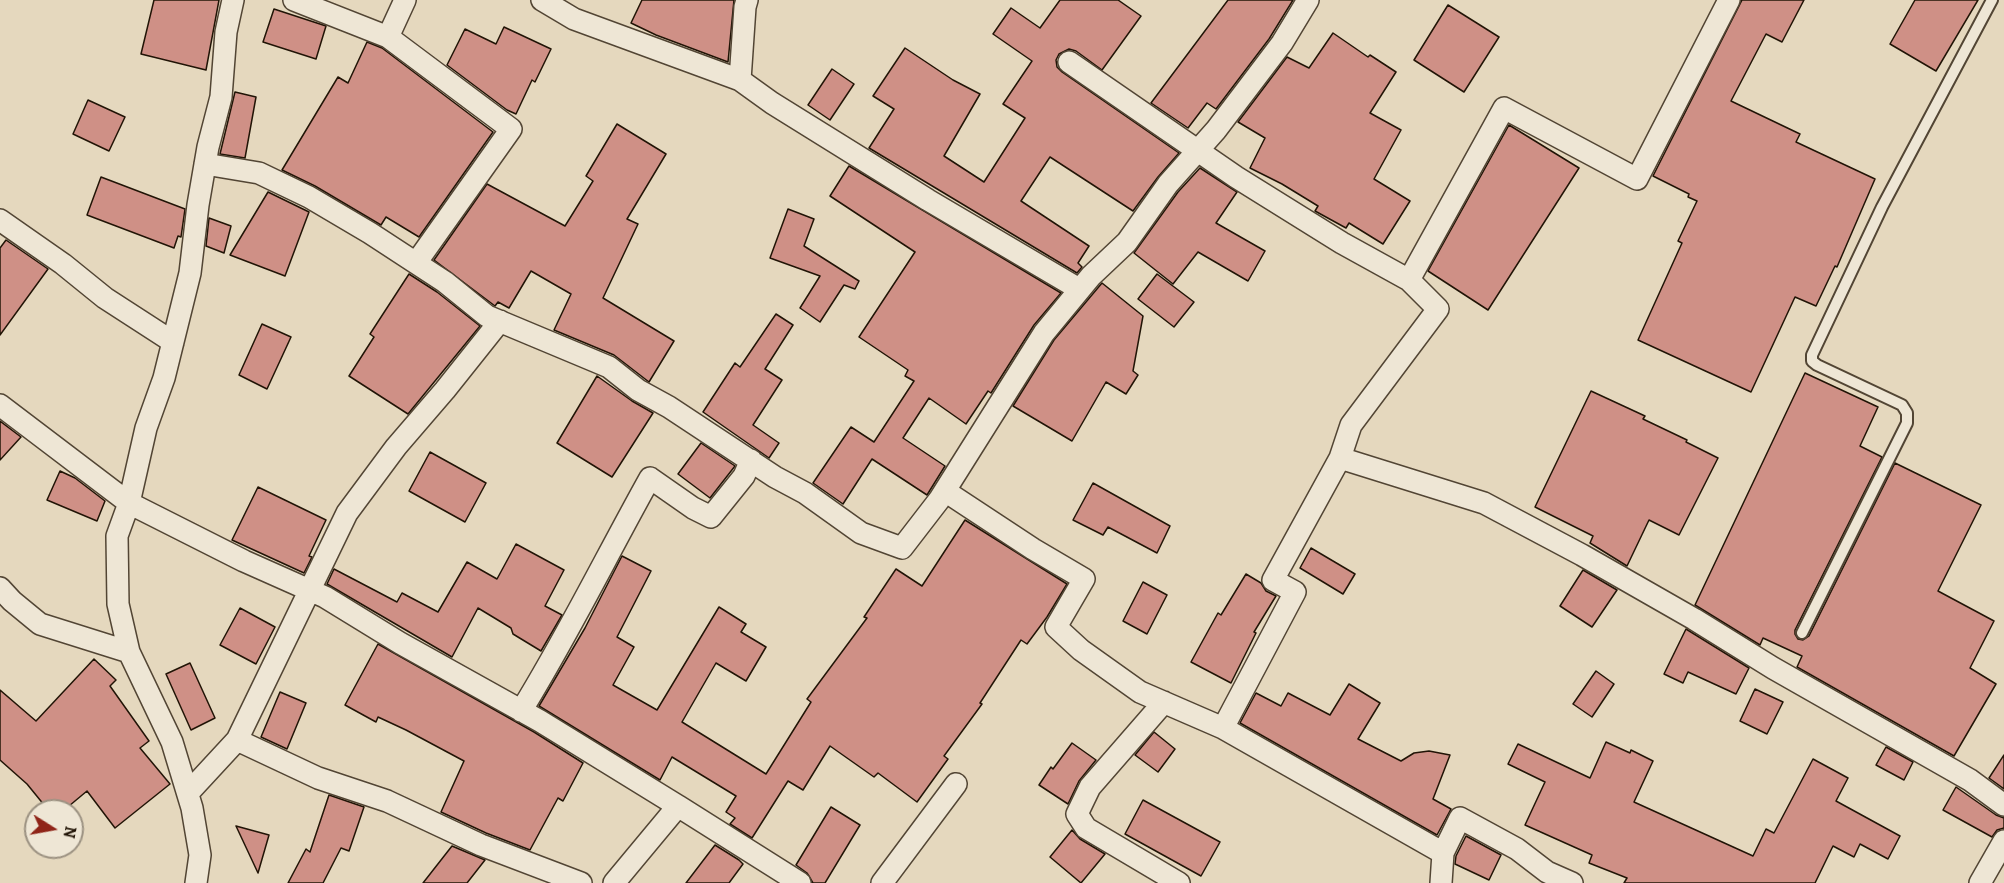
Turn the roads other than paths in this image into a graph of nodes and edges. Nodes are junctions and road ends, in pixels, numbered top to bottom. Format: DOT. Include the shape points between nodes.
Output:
graph roads {
  1 [pos="233,0"];
  2 [pos="294,0"];
  3 [pos="405,0"];
  4 [pos="542,0"];
  5 [pos="747,0"];
  6 [pos="1308,0"];
  7 [pos="1730,0"];
  8 [pos="1992,0"];
  9 [pos="388,37"];
  10 [pos="1069,62"];
  11 [pos="740,81"];
  12 [pos="1198,151"];
  13 [pos="205,164"];
  14 [pos="0,220"];
  15 [pos="416,262"];
  16 [pos="1409,280"];
  17 [pos="1079,289"];
  18 [pos="500,321"];
  19 [pos="173,342"];
  20 [pos="0,405"];
  21 [pos="1340,459"];
  22 [pos="751,460"];
  23 [pos="945,491"];
  24 [pos="129,503"];
  25 [pos="0,588"];
  26 [pos="310,591"];
  27 [pos="1802,633"];
  28 [pos="129,652"];
  29 [pos="1164,702"];
  30 [pos="521,711"];
  31 [pos="1223,728"];
  32 [pos="237,740"];
  33 [pos="956,784"];
  34 [pos="188,793"];
  35 [pos="2004,805"];
  36 [pos="678,806"];
  37 [pos="2004,841"];
  38 [pos="1443,853"];
  39 [pos="1991,874"];
  40 [pos="196,883"];
  41 [pos="581,883"];
  42 [pos="614,883"];
  43 [pos="800,883"];
  44 [pos="882,883"];
  45 [pos="1179,883"];
  46 [pos="1441,883"];
  47 [pos="1572,883"];
  1 -- 13 [label="street" via="226,32 221,97"];
  2 -- 9 [label="street"];
  3 -- 9 [label="street"];
  4 -- 11 [label="street" via="574,19"];
  5 -- 11 [label="street"];
  6 -- 12 [label="street" via="1282,43"];
  7 -- 16 [label="street" via="1637,179 1504,108"];
  8 -- 27 [label="lane" via="1882,207 1812,355 1817,365 1902,405 1907,423"];
  9 -- 15 [label="street" via="511,129"];
  10 -- 12 [label="street"];
  11 -- 17 [label="street" via="928,200"];
  12 -- 16 [label="street" via="1342,243"];
  12 -- 17 [label="street" via="1168,184 1127,242"];
  13 -- 15 [label="street" via="259,173 309,197"];
  13 -- 19 [label="street" via="190,273"];
  14 -- 19 [label="street" via="105,298"];
  15 -- 18 [label="street" via="487,316"];
  16 -- 21 [label="street" via="1438,309 1350,426"];
  17 -- 23 [label="street" via="1044,333"];
  18 -- 22 [label="street" via="609,367 638,390"];
  18 -- 26 [label="street" via="347,513"];
  19 -- 24 [label="street" via="146,428"];
  20 -- 24 [label="street"];
  21 -- 31 [label="street" via="1274,580 1295,592"];
  21 -- 35 [label="street" via="1484,503 1694,619 1970,780"];
  22 -- 23 [label="street" via="861,533 902,548"];
  22 -- 30 [label="street" via="744,476 711,517 650,477"];
  23 -- 29 [label="street" via="1084,579 1056,627 1140,692"];
  24 -- 26 [label="street"];
  24 -- 28 [label="street" via="117,536 118,604"];
  25 -- 28 [label="street" via="40,624"];
  26 -- 30 [label="street"];
  26 -- 32 [label="street"];
  28 -- 34 [label="street" via="172,742"];
  29 -- 31 [label="street"];
  29 -- 45 [label="street" via="1090,788 1077,814 1086,828"];
  30 -- 36 [label="street"];
  31 -- 38 [label="street"];
  32 -- 34 [label="street"];
  32 -- 41 [label="street" via="318,778 387,801 481,845"];
  33 -- 44 [label="street"];
  34 -- 40 [label="street" via="200,855"];
  36 -- 42 [label="street"];
  36 -- 43 [label="street"];
  37 -- 39 [label="street"];
  38 -- 46 [label="street"];
  38 -- 47 [label="street" via="1460,818 1517,849 1547,872"];
}
